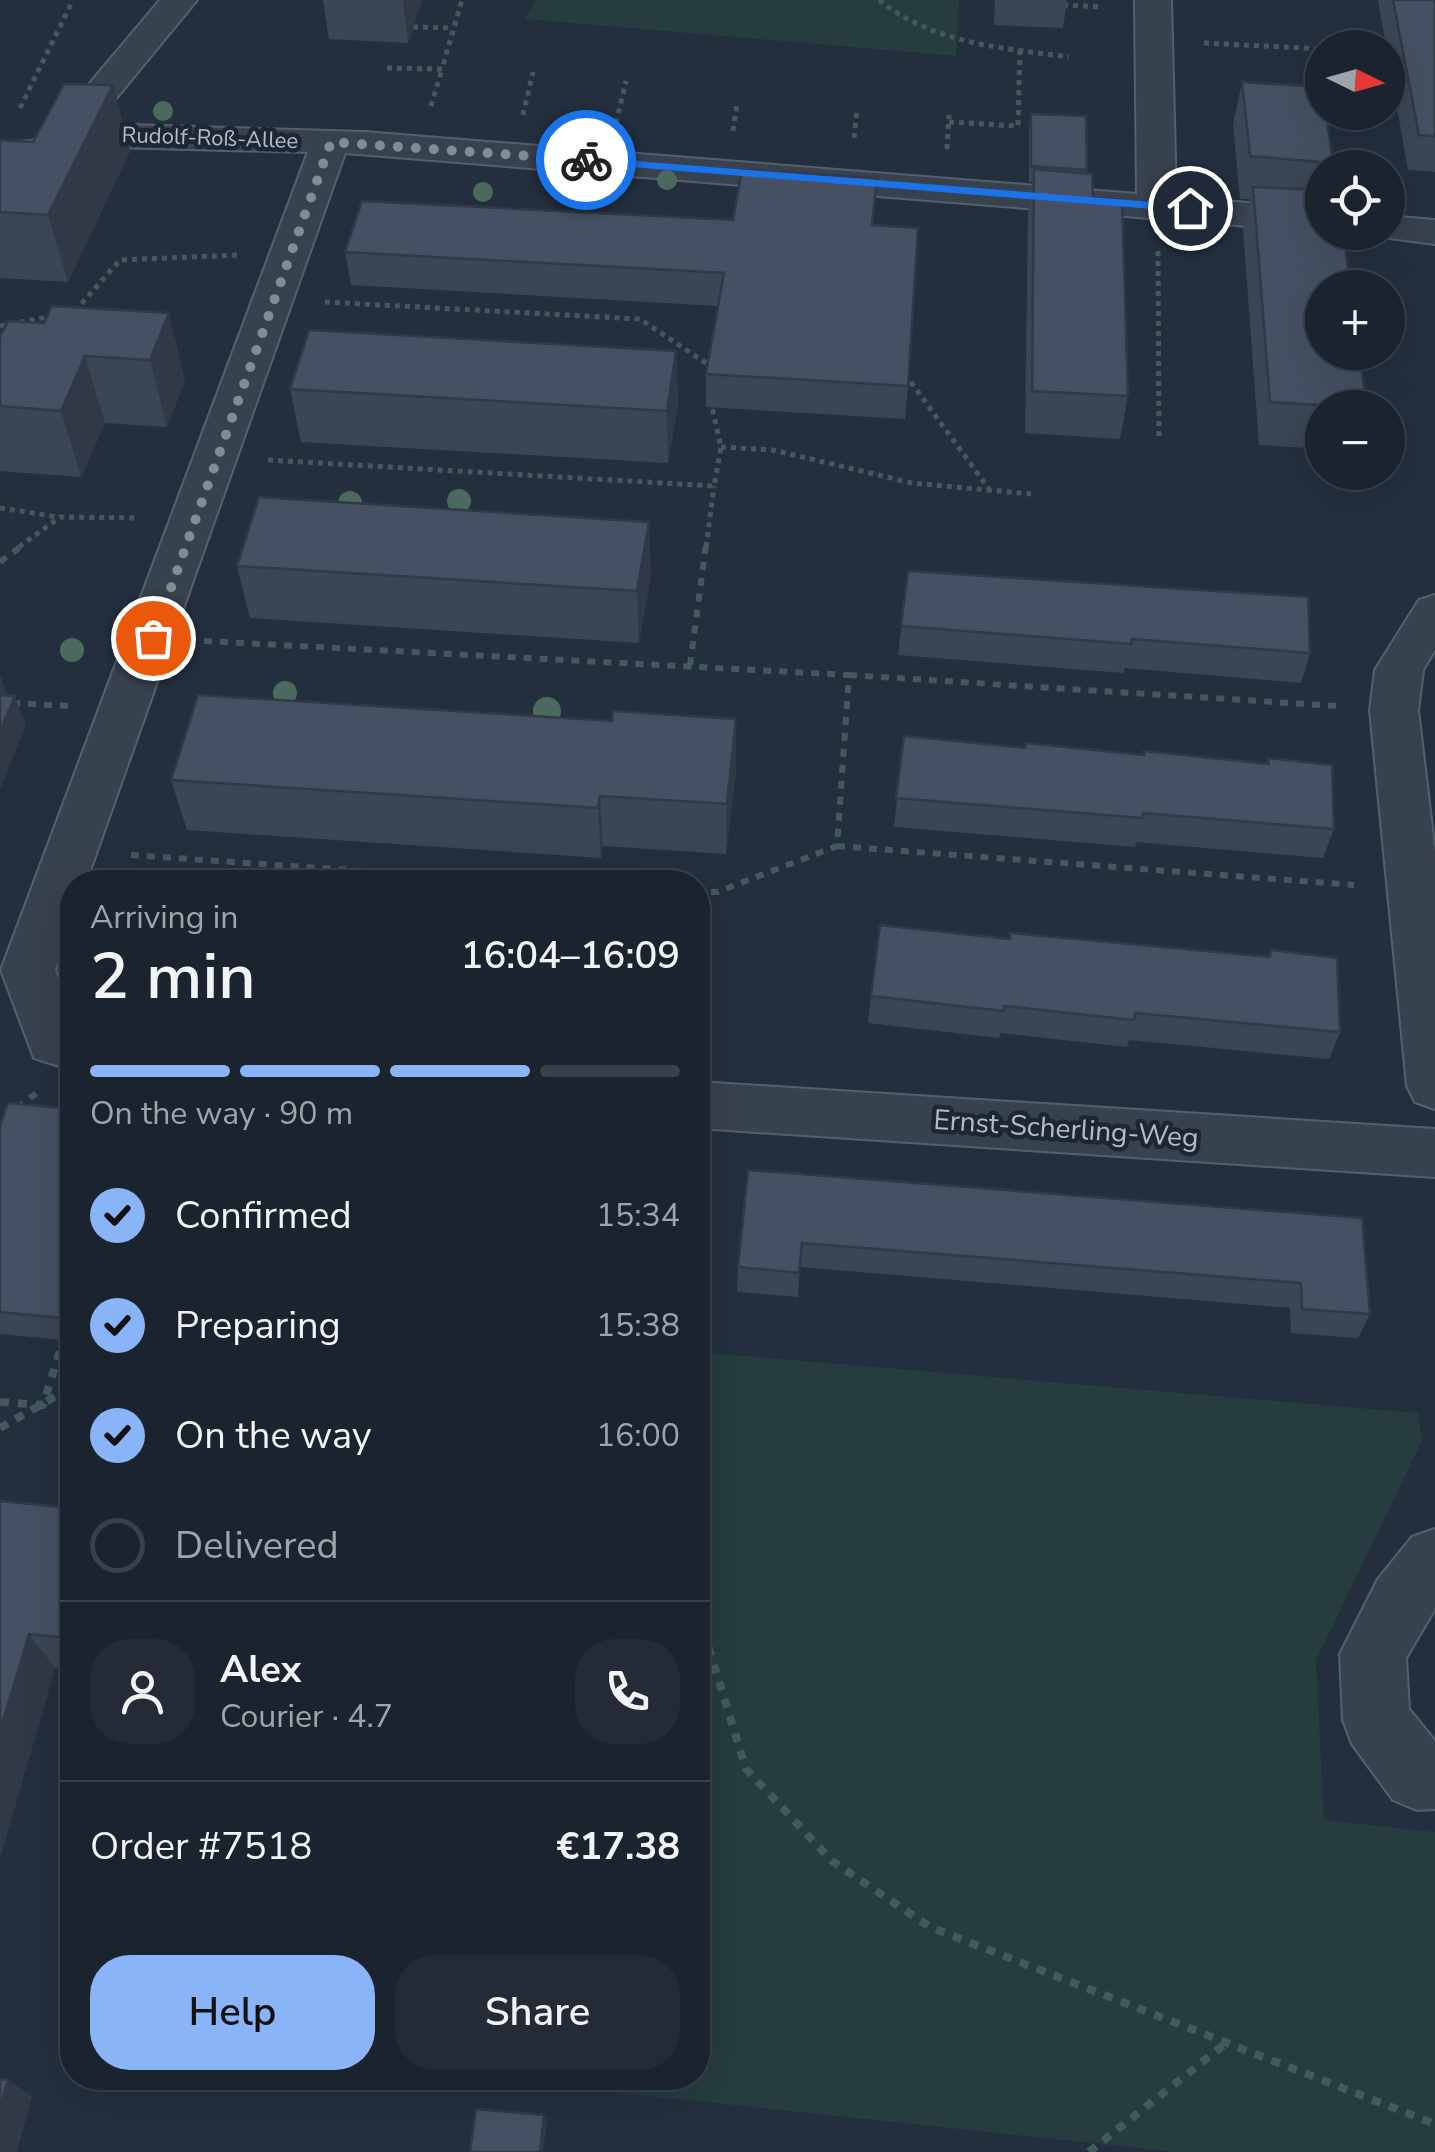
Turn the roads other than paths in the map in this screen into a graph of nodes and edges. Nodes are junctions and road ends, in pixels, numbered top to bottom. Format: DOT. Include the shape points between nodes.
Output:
graph roads {
  1 [pos="179,0"];
  2 [pos="1153,0"];
  3 [pos="66,135"];
  4 [pos="6,138"];
  5 [pos="331,142"];
  6 [pos="1158,205"];
  7 [pos="1305,219"];
  8 [pos="1405,232"];
  9 [pos="1434,238"];
  10 [pos="1435,611"];
  11 [pos="63,870"];
  12 [pos="60,879"];
  13 [pos="60,1044"];
  14 [pos="1435,1086"];
  15 [pos="710,1106"];
  16 [pos="1435,1152"];
  17 [pos="1435,1559"];
  18 [pos="1435,1775"];
  1 -- 3 [label="street"];
  2 -- 6 [label="street"];
  3 -- 4 [label="street, Rudolf-Roß-Allee" via="40,152"];
  3 -- 5 [label="street, Rudolf-Roß-Allee"];
  5 -- 6 [label="street, Rudolf-Roß-Allee"];
  5 -- 11 [label="street"];
  6 -- 7 [label="street, Rudolf-Roß-Allee"];
  8 -- 9 [label="street"];
  10 -- 14 [label="street" via="1399,670 1394,710"];
  12 -- 13 [label="street" via="28,970 53,1042"];
  15 -- 16 [label="street, Ernst-Scherling-Weg"];
  17 -- 18 [label="street" via="1400,1601 1373,1654 1376,1720 1418,1776"];
}
